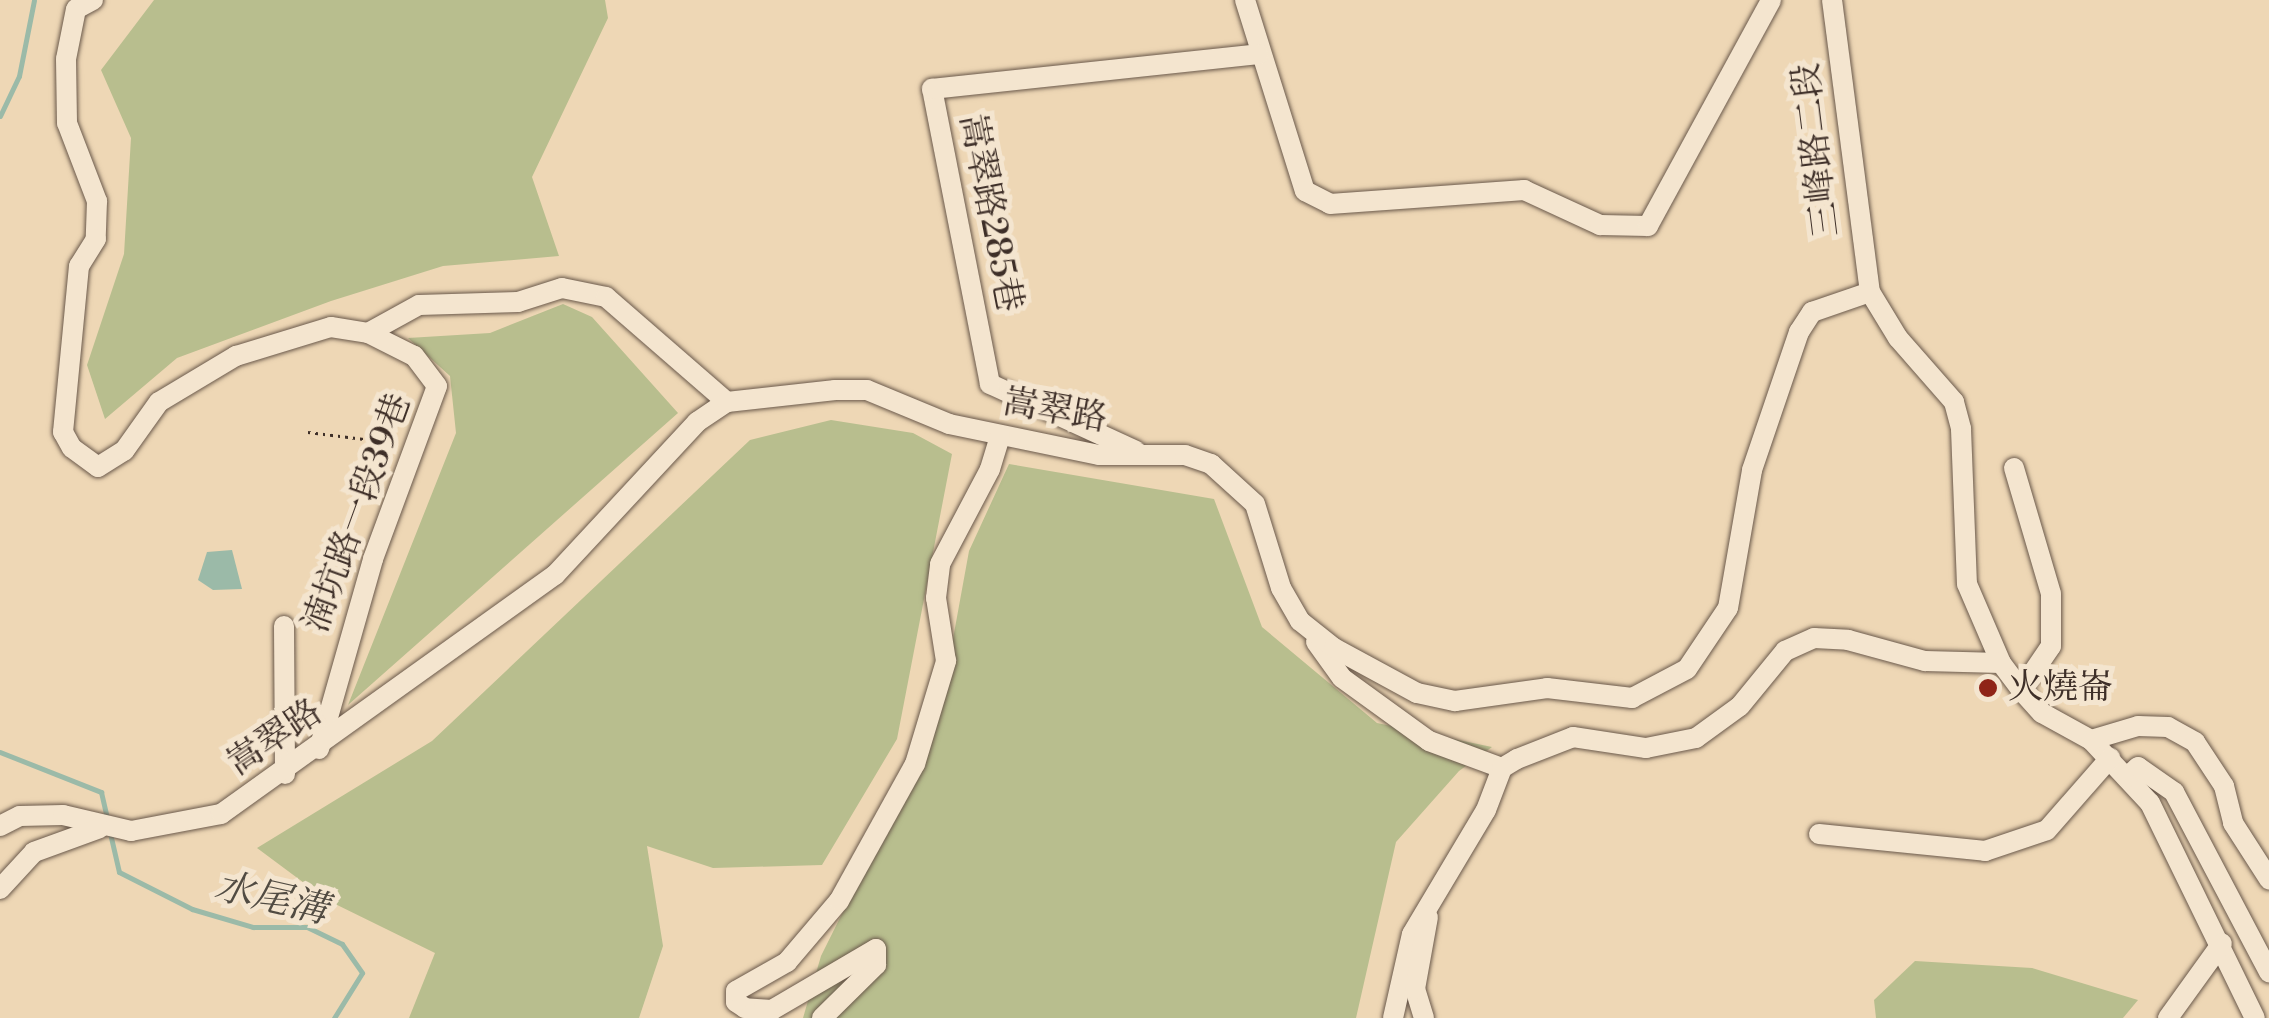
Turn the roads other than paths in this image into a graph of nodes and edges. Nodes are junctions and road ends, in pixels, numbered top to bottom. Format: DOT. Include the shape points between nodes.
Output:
graph roads {
  1 [pos="93,0"];
  2 [pos="1245,0"];
  3 [pos="1770,0"];
  4 [pos="1832,0"];
  5 [pos="1258,54"];
  6 [pos="1870,292"];
  7 [pos="368,333"];
  8 [pos="727,402"];
  9 [pos="1000,436"];
  10 [pos="1147,456"];
  11 [pos="2014,468"];
  12 [pos="1300,620"];
  13 [pos="284,626"];
  14 [pos="2001,663"];
  15 [pos="2021,690"];
  16 [pos="2091,740"];
  17 [pos="319,748"];
  18 [pos="2110,758"];
  19 [pos="1502,768"];
  20 [pos="285,774"];
  21 [pos="2127,777"];
  22 [pos="7,821"];
  23 [pos="100,828"];
  24 [pos="1819,834"];
  25 [pos="2269,879"];
  26 [pos="0,888"];
  27 [pos="1432,900"];
  28 [pos="2222,943"];
  29 [pos="2269,972"];
  30 [pos="822,1018"];
  31 [pos="1393,1018"];
  32 [pos="1424,1018"];
  33 [pos="2168,1018"];
  34 [pos="2255,1018"];
  1 -- 7 [label="street" via="76,9 66,60 66,124 96,201 96,239 79,266 77,284 63,432 72,448 98,466 124,452 159,402 236,356 331,326"];
  2 -- 5 [label="street"];
  3 -- 5 [label="street" via="1648,226 1600,225 1524,190 1330,204 1306,191"];
  4 -- 6 [label="street, 三峰路二段"];
  5 -- 10 [label="street, 嵩翠路285巷" via="932,90 990,384"];
  6 -- 12 [label="street, 嵩翠路" via="1812,312 1799,332 1752,470 1728,608 1710,642 1665,682 1632,698 1546,688 1455,701 1416,693 1370,670"];
  6 -- 14 [label="street" via="1898,338 1954,402 1962,429 1967,584"];
  7 -- 8 [label="street" via="419,305 518,302 562,288 606,297"];
  7 -- 17 [label="street, 湳坑路一段39巷" via="414,356 437,386 367,578"];
  8 -- 9 [label="street, 嵩翠路" via="867,390 949,424"];
  8 -- 17 [label="street, 嵩翠路" via="697,422 555,575"];
  9 -- 10 [label="street, 嵩翠路" via="1099,455"];
  9 -- 30 [label="street" via="940,564 936,598 946,662 915,764 839,901 787,962 736,990 736,1002 745,1008 772,1010 876,948 876,965"];
  10 -- 12 [label="street, 嵩翠路" via="1185,455 1236,480 1255,504 1281,588"];
  11 -- 15 [label="street" via="2051,594 2051,646"];
  12 -- 19 [label="street" via="1357,689 1430,742"];
  13 -- 20 [label="street"];
  14 -- 15 [label="street"];
  14 -- 19 [label="street" via="1925,661 1814,638 1784,652 1740,706 1696,738 1646,748 1557,740"];
  15 -- 16 [label="street" via="2042,713"];
  16 -- 18 [label="street"];
  16 -- 25 [label="street" via="2138,726 2168,728 2195,742"];
  17 -- 20 [label="street, 嵩翠路"];
  18 -- 21 [label="street"];
  18 -- 24 [label="street" via="2047,830 1985,851"];
  19 -- 27 [label="street"];
  20 -- 23 [label="street, 嵩翠路" via="221,814 131,831"];
  21 -- 28 [label="street" via="2166,832"];
  21 -- 29 [label="street" via="2138,768 2174,792"];
  22 -- 23 [label="street, 嵩翠路" via="62,815"];
  23 -- 26 [label="street" via="34,852"];
  27 -- 31 [label="street" via="1404,954"];
  27 -- 32 [label="street" via="1414,989"];
  28 -- 33 [label="street"];
  28 -- 34 [label="street"];
}
